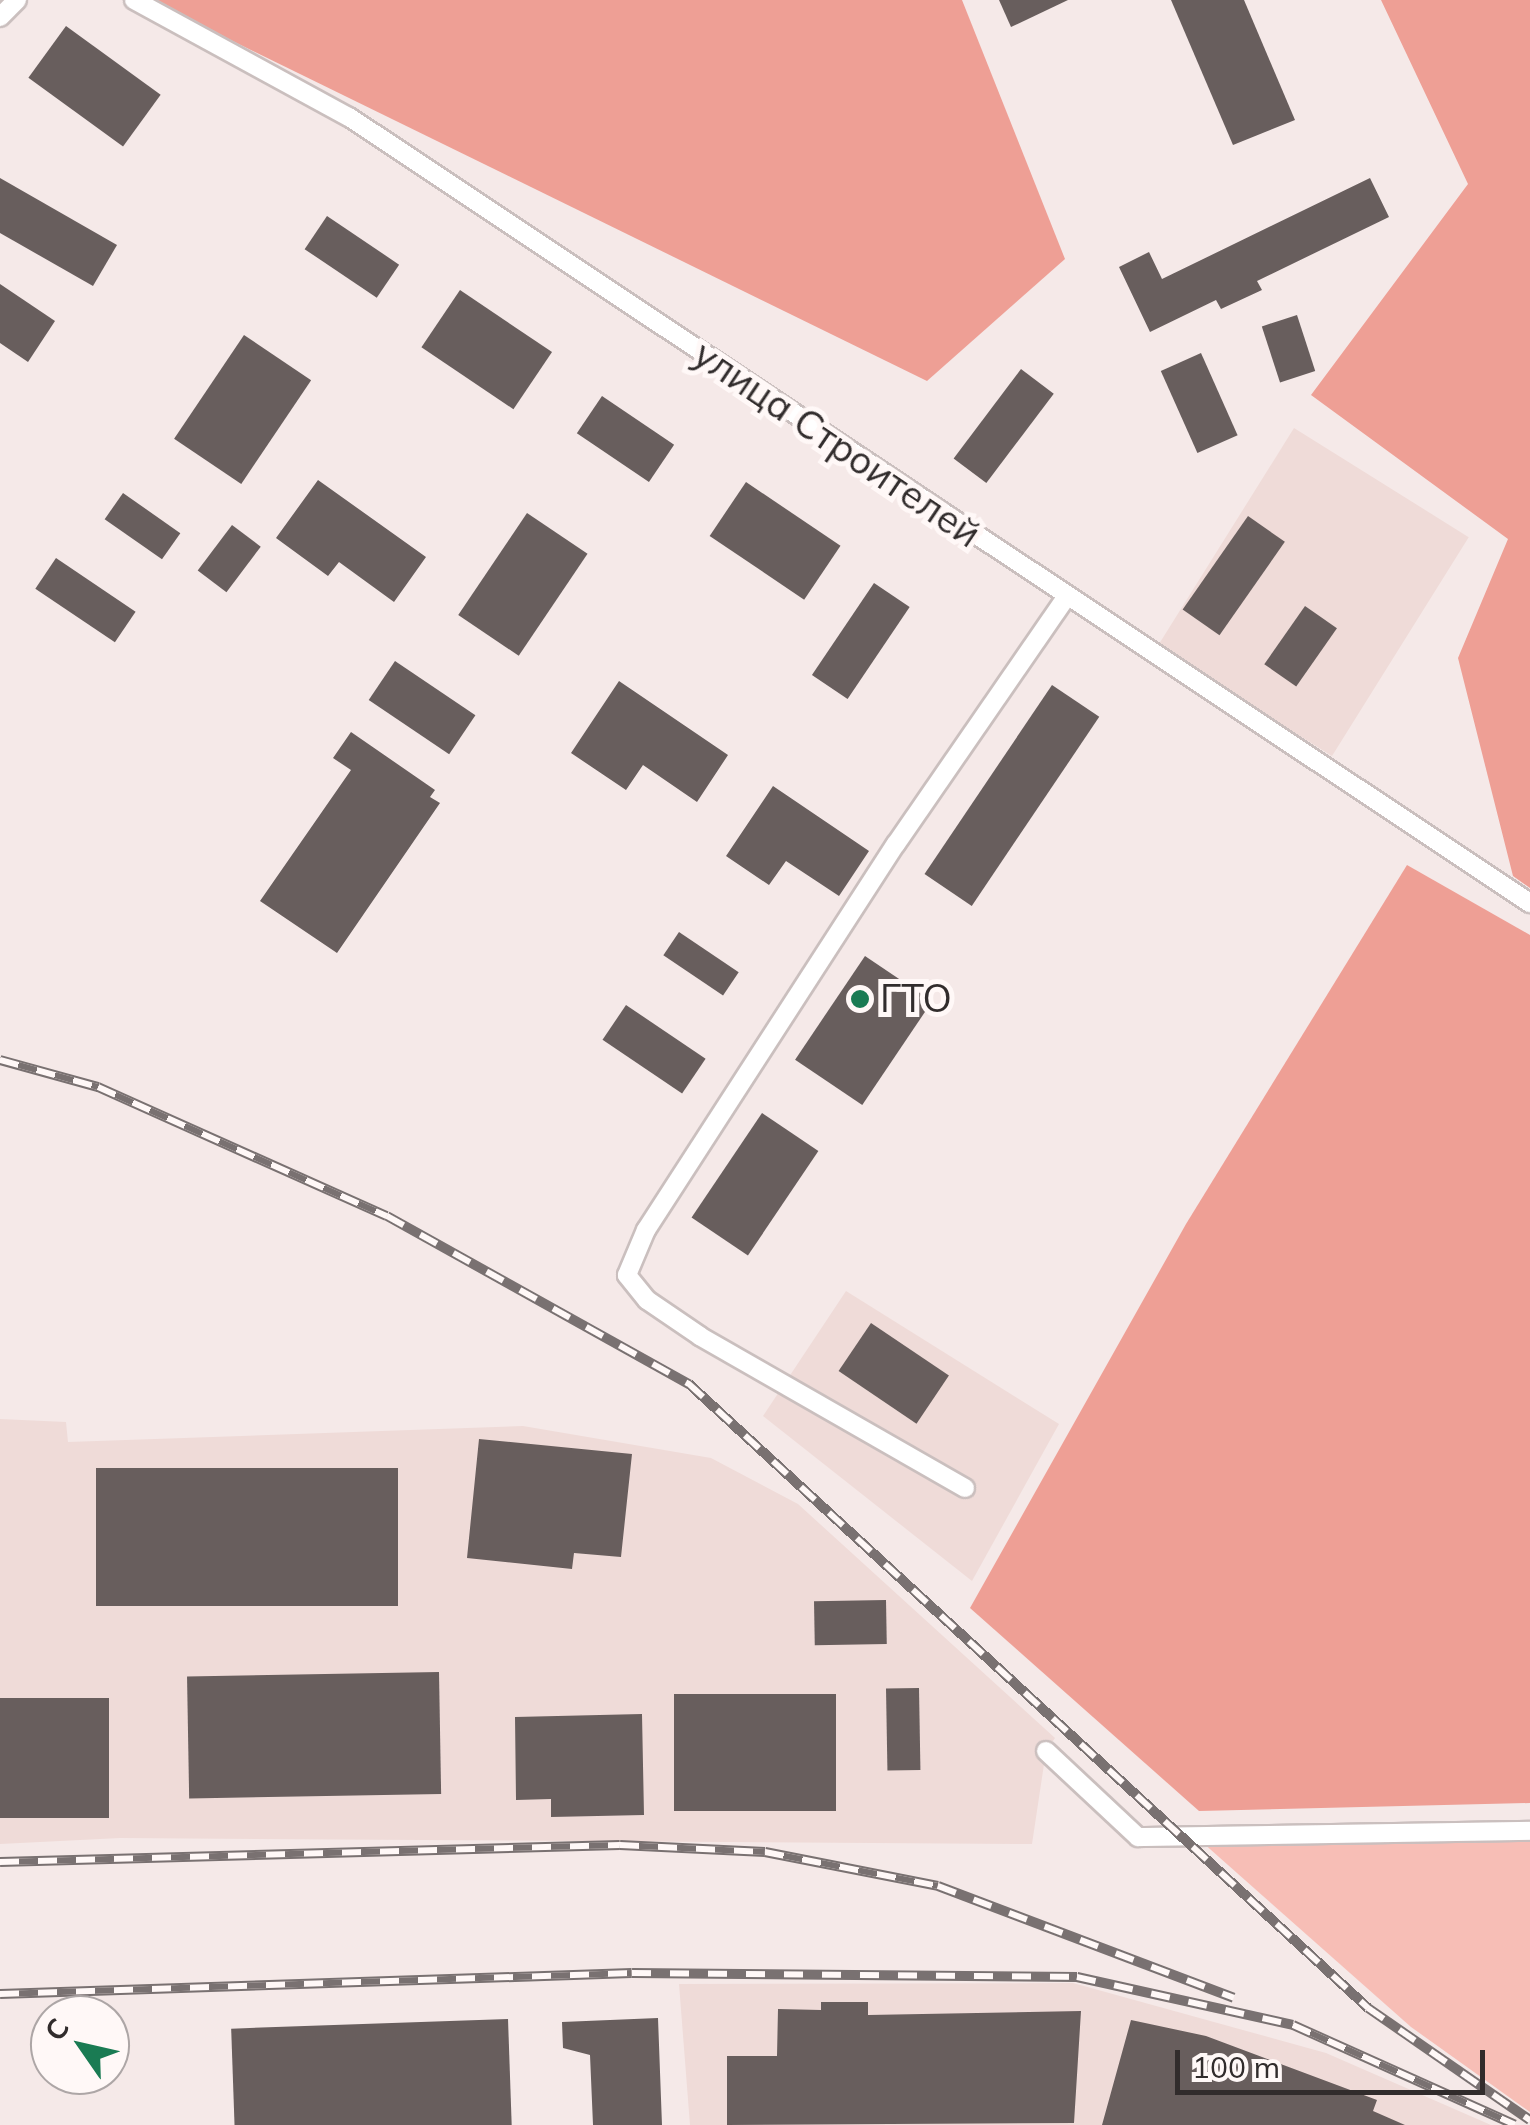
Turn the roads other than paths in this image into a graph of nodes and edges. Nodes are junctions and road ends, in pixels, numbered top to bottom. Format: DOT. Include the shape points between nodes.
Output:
graph roads {
  1 [pos="18,0"];
  2 [pos="134,0"];
  3 [pos="0,18"];
  4 [pos="1066,598"];
  5 [pos="1530,903"];
  6 [pos="965,1488"];
  7 [pos="1046,1751"];
  8 [pos="1530,1832"];
  1 -- 3 [label="street"];
  2 -- 4 [label="street, улица Строителей" via="349,116"];
  4 -- 5 [label="street, улица Строителей"];
  4 -- 6 [label="street" via="646,1230 628,1275 647,1300 700,1336"];
  7 -- 8 [label="street" via="1138,1837"];
}
